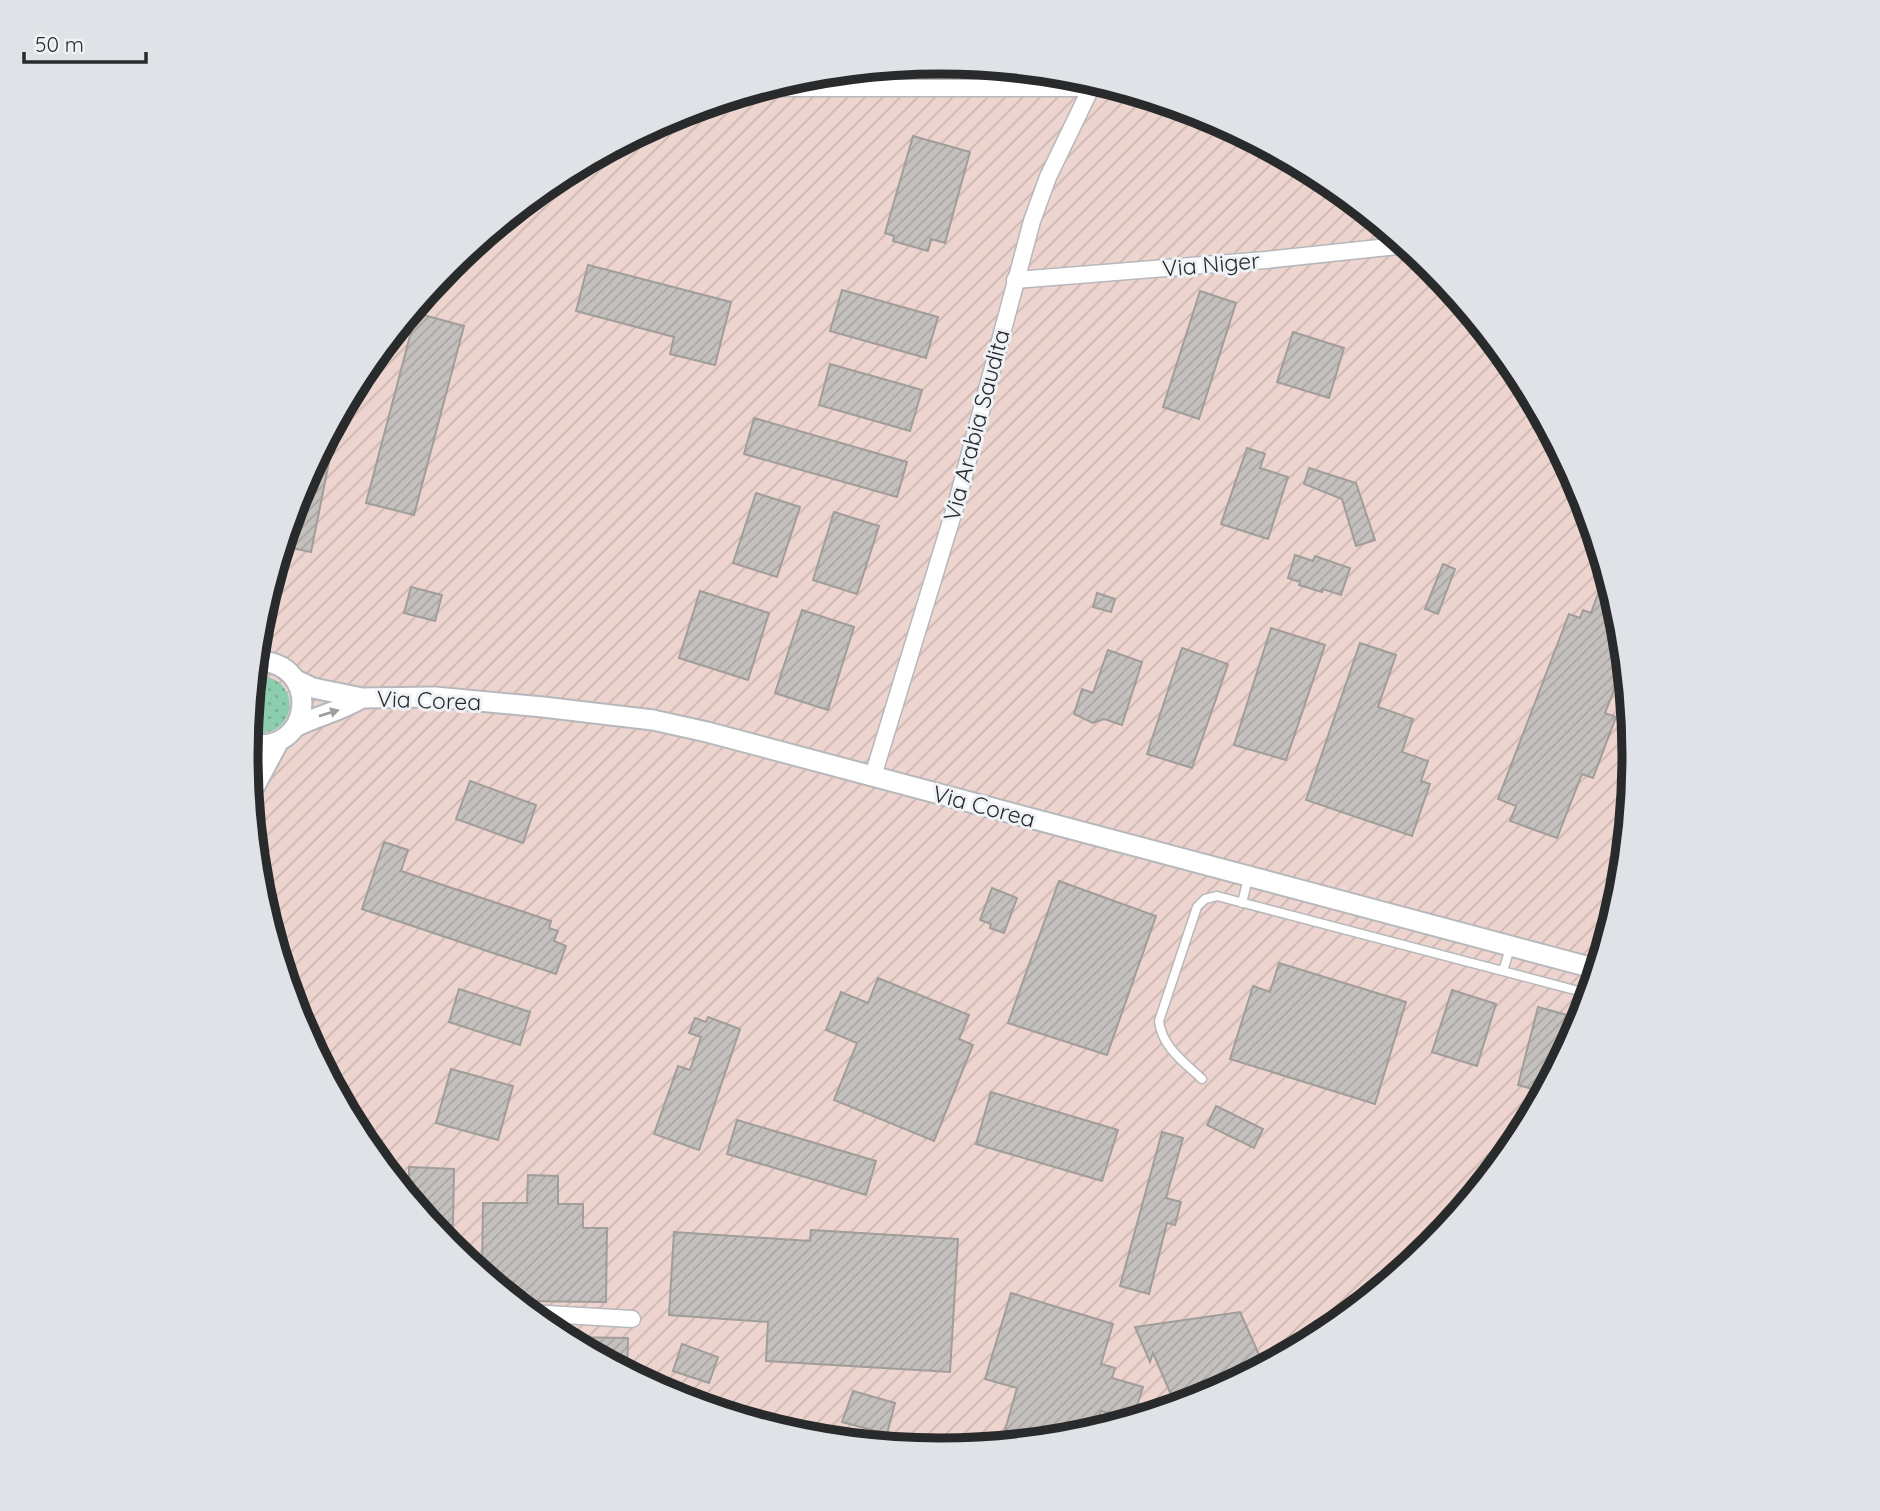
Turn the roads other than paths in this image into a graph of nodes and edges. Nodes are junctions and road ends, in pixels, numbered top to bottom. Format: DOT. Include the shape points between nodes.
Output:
graph roads {
  1 [pos="1059,84"];
  2 [pos="805,87"];
  3 [pos="1088,90"];
  4 [pos="1394,246"];
  5 [pos="1014,280"];
  6 [pos="265,662"];
  7 [pos="296,680"];
  8 [pos="362,698"];
  9 [pos="295,727"];
  10 [pos="279,741"];
  11 [pos="258,745"];
  12 [pos="873,776"];
  13 [pos="259,778"];
  14 [pos="1249,875"];
  15 [pos="1242,903"];
  16 [pos="1511,945"];
  17 [pos="1589,967"];
  18 [pos="1503,971"];
  19 [pos="1580,991"];
  20 [pos="1202,1079"];
  21 [pos="549,1314"];
  22 [pos="632,1319"];
  1 -- 2 [label="street"];
  3 -- 5 [label="street, Via Arabia Saudita" via="1048,177"];
  4 -- 5 [label="street, Via Niger"];
  5 -- 12 [label="street, Via Arabia Saudita" via="958,498"];
  6 -- 7 [label="street" via="284,668"];
  7 -- 8 [label="street"];
  7 -- 9 [label="street" via="303,701"];
  9 -- 8 [label="street, one-way"];
  8 -- 12 [label="street, Via Corea" via="435,697 653,720"];
  9 -- 10 [label="street"];
  10 -- 11 [label="street"];
  10 -- 13 [label="street"];
  12 -- 14 [label="street, Via Corea"];
  14 -- 15 [label="lane"];
  14 -- 16 [label="street, Via Corea"];
  15 -- 18 [label="lane"];
  15 -- 20 [label="lane" via="1217,896 1197,907 1160,1021 1168,1046"];
  16 -- 17 [label="street, Via Corea"];
  16 -- 18 [label="lane"];
  18 -- 19 [label="lane"];
  21 -- 22 [label="street"];
}
